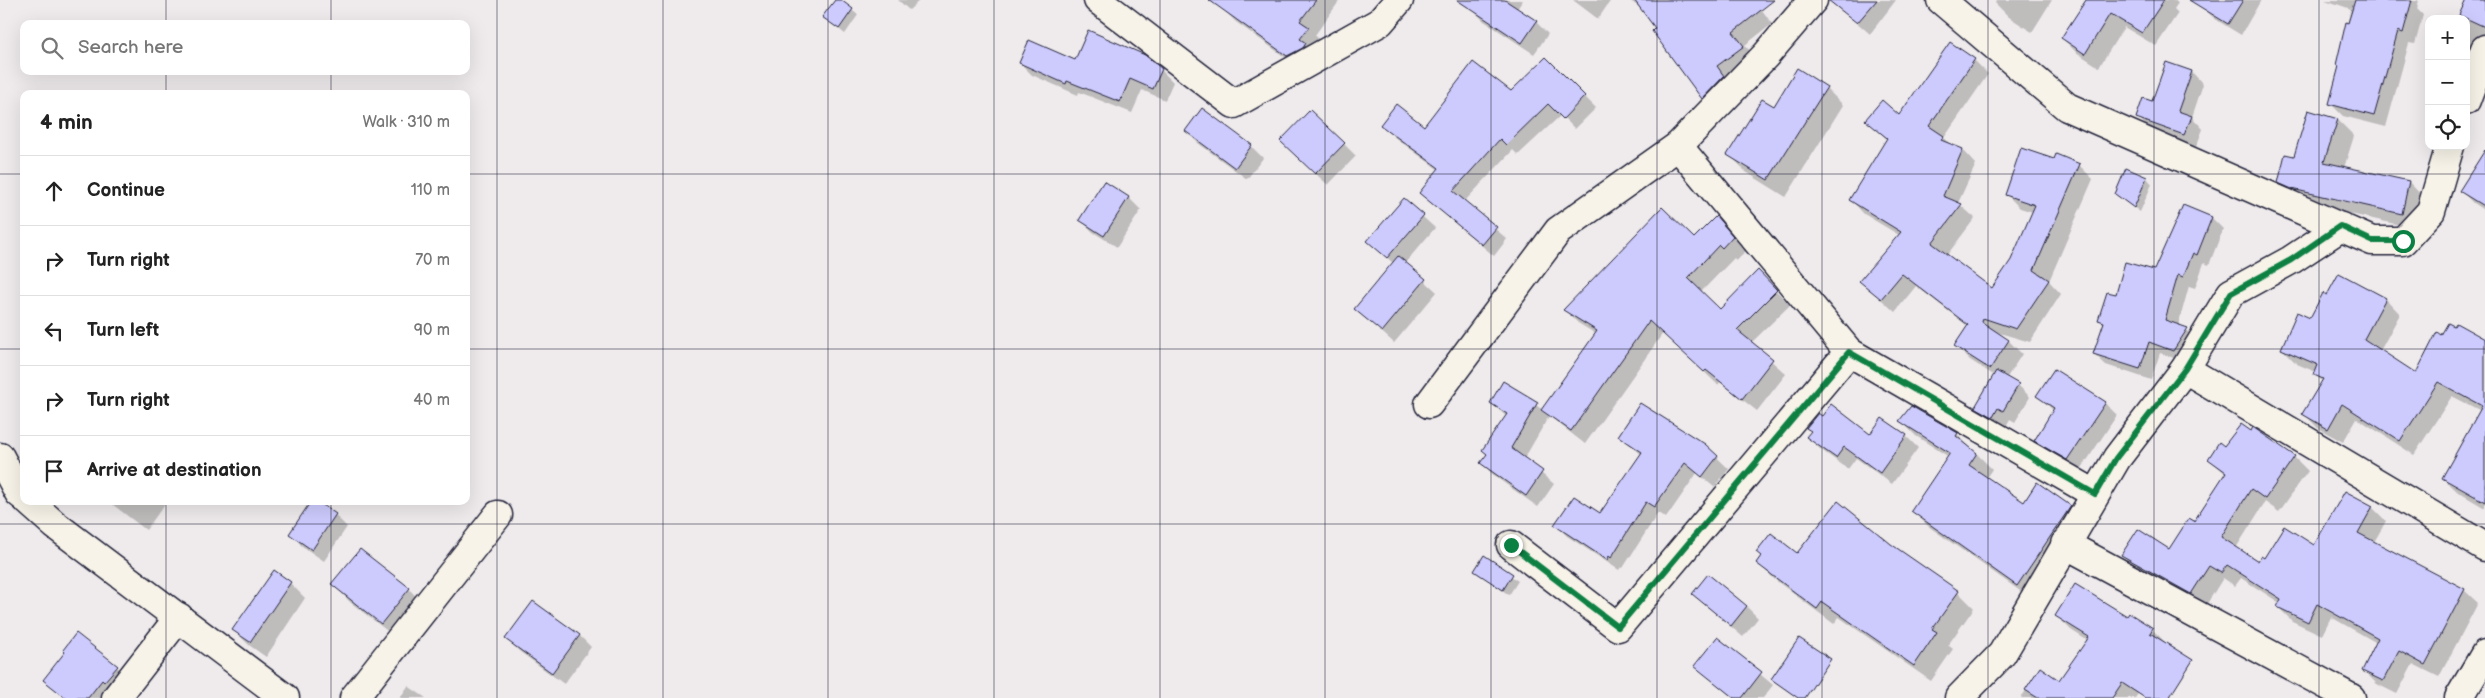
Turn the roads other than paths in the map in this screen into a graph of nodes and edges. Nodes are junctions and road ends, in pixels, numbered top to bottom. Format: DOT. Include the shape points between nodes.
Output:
graph roads {
  1 [pos="1098,0"];
  2 [pos="1399,0"];
  3 [pos="1813,0"];
  4 [pos="1941,0"];
  5 [pos="2485,49"];
  6 [pos="2470,89"];
  7 [pos="1678,146"];
  8 [pos="2449,150"];
  9 [pos="2340,226"];
  10 [pos="1849,352"];
  11 [pos="2185,369"];
  12 [pos="1429,404"];
  13 [pos="0,457"];
  14 [pos="20,494"];
  15 [pos="2095,494"];
  16 [pos="32,505"];
  17 [pos="498,515"];
  18 [pos="2066,544"];
  19 [pos="1511,545"];
  20 [pos="2485,547"];
  21 [pos="179,617"];
  22 [pos="2485,654"];
  23 [pos="116,698"];
  24 [pos="285,698"];
  25 [pos="354,698"];
  26 [pos="1958,698"];
  27 [pos="2351,698"];
  28 [pos="2459,698"];
  1 -- 2 [label="street" via="1234,104 1380,22"];
  3 -- 7 [label="street" via="1766,55"];
  4 -- 9 [label="street" via="2067,107"];
  5 -- 6 [label="street"];
  7 -- 10 [label="street"];
  7 -- 12 [label="street" via="1558,231"];
  8 -- 9 [label="street" via="2431,211 2403,241 2372,241"];
  9 -- 11 [label="street" via="2291,260 2231,293"];
  10 -- 15 [label="street"];
  10 -- 19 [label="street" via="1618,627"];
  11 -- 15 [label="street" via="2116,458"];
  11 -- 20 [label="street"];
  13 -- 14 [label="street"];
  15 -- 18 [label="street"];
  16 -- 21 [label="street"];
  17 -- 25 [label="street"];
  18 -- 26 [label="street" via="2002,654"];
  18 -- 27 [label="street"];
  21 -- 23 [label="street"];
  21 -- 24 [label="street"];
  22 -- 28 [label="street"];
}
